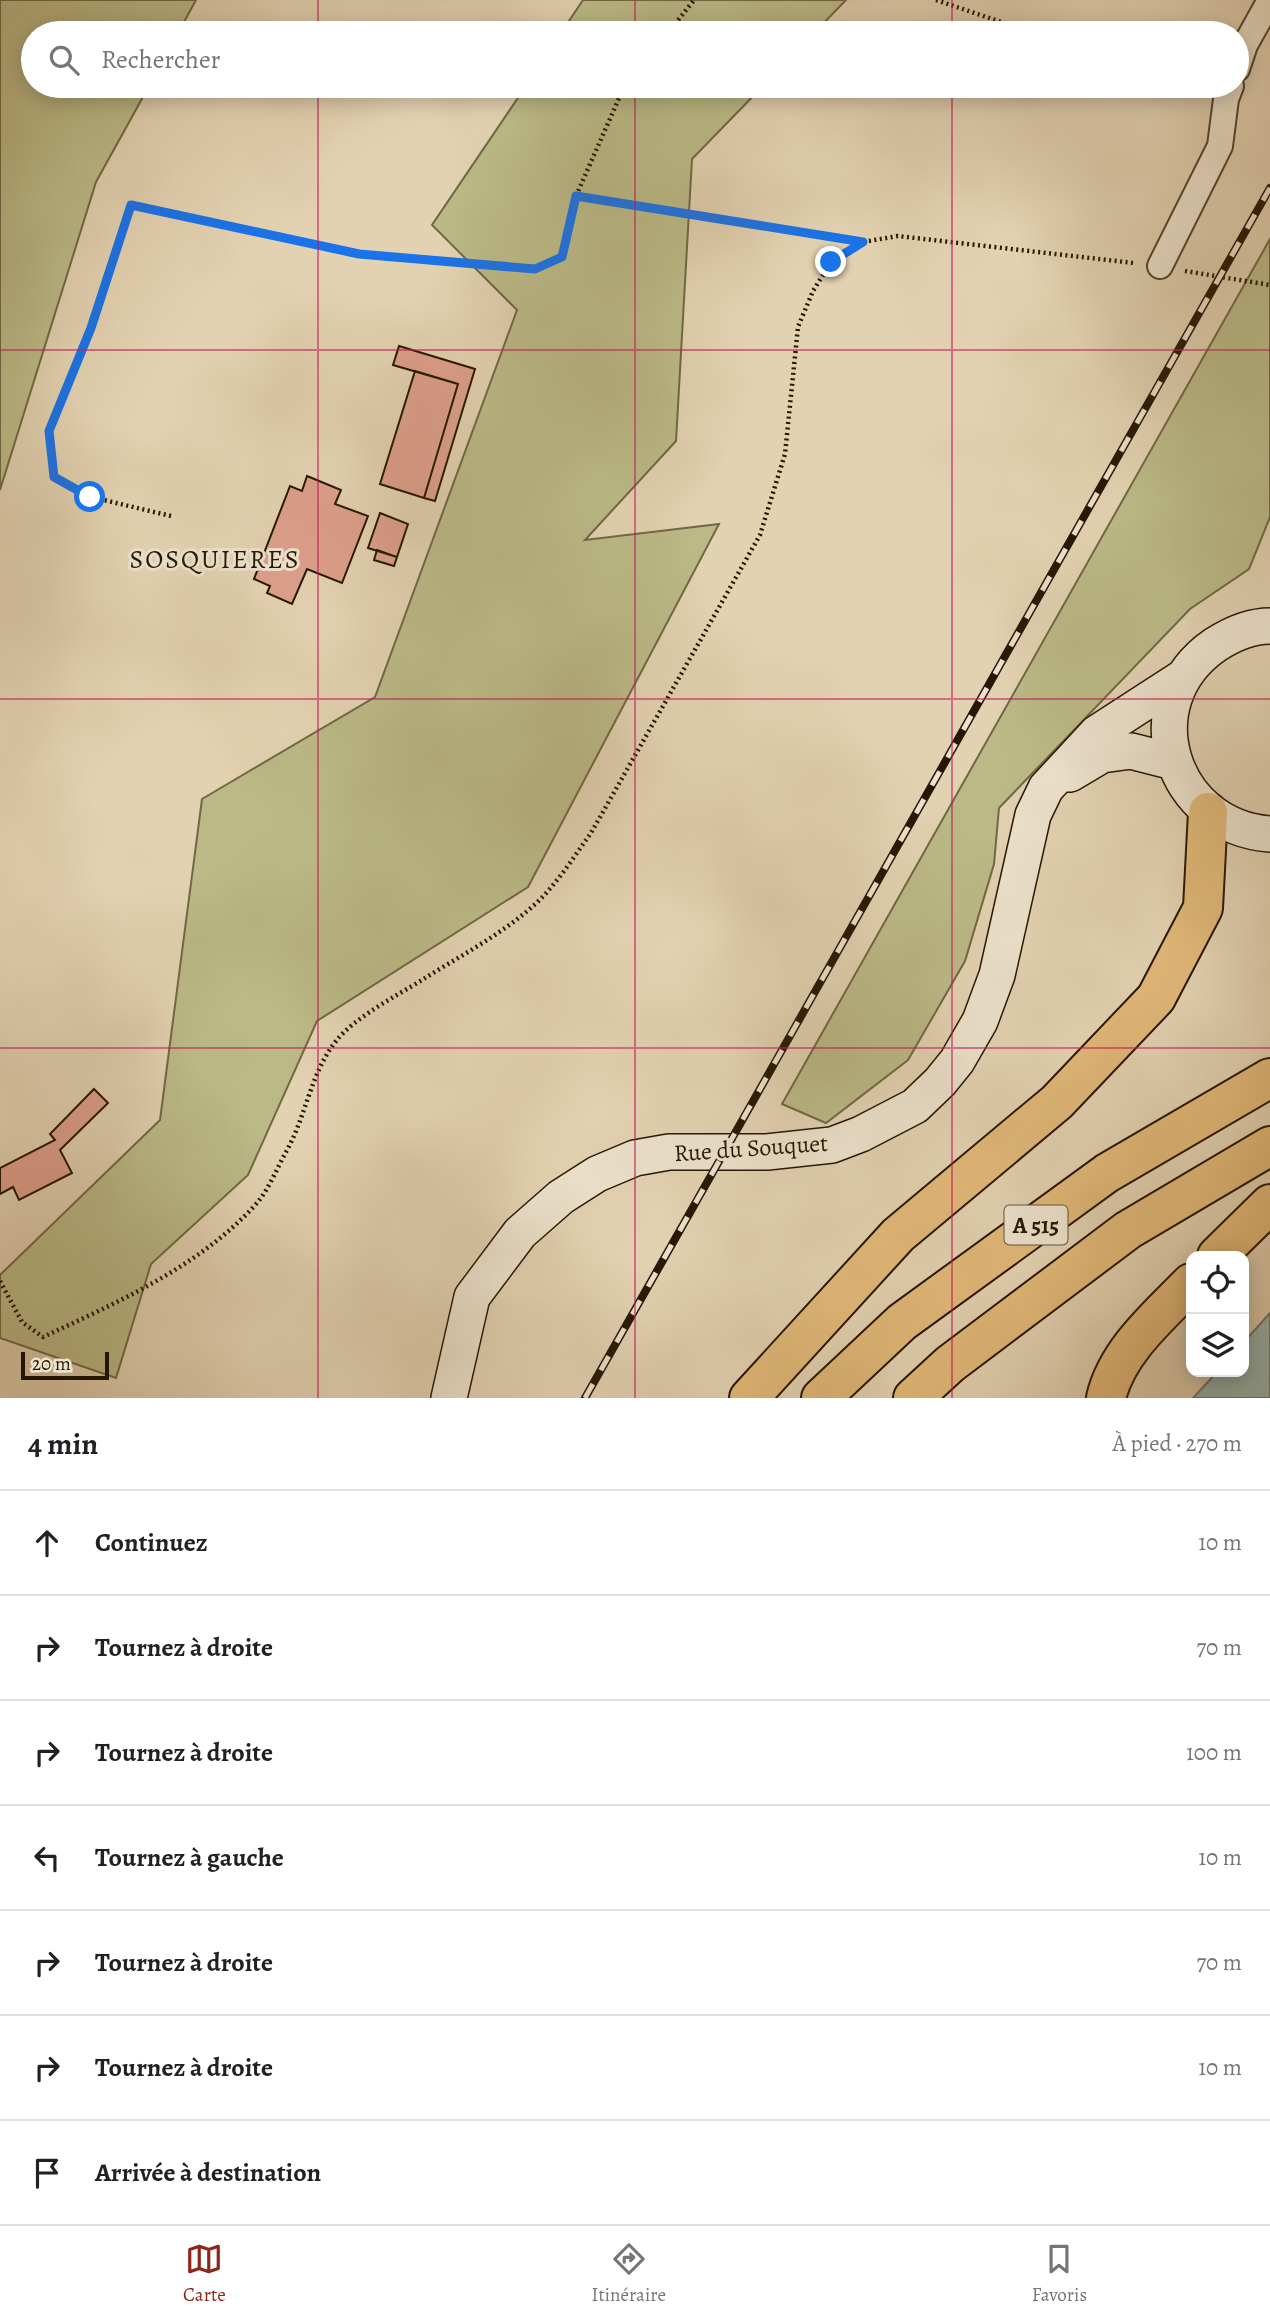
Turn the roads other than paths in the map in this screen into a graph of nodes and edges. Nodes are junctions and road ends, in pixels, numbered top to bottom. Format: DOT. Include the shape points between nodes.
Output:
graph roads {
  1 [pos="1270,0"];
  2 [pos="1249,38"];
  3 [pos="1226,98"];
  4 [pos="1160,266"];
  5 [pos="1266,618"];
  6 [pos="1182,678"];
  7 [pos="1174,762"];
  8 [pos="1046,788"];
  9 [pos="1208,812"];
  10 [pos="1270,834"];
  11 [pos="1270,1078"];
  12 [pos="1270,1146"];
  13 [pos="1270,1204"];
  14 [pos="1222,1251"];
  15 [pos="1186,1288"];
  16 [pos="449,1398"];
  17 [pos="749,1398"];
  18 [pos="821,1398"];
  19 [pos="912,1398"];
  20 [pos="1106,1398"];
  1 -- 2 [label="street"];
  3 -- 4 [label="street" via="1220,146"];
  5 -- 6 [label="street" via="1202,654"];
  6 -- 7 [label="street" via="1172,705 1169,733"];
  6 -- 8 [label="street, Rue du Souquet" via="1097,733"];
  7 -- 8 [label="street" via="1131,751 1102,755"];
  7 -- 9 [label="street" via="1187,790"];
  8 -- 16 [label="street, Rue du Souquet" via="1033,815 997,975 980,1021 940,1082 915,1106 832,1144 767,1152 669,1152 635,1158 597,1174 520,1233 472,1297"];
  9 -- 10 [label="street" via="1229,825"];
  9 -- 17 [label="highway" via="1203,908 1156,998 1057,1102 898,1235"];
  11 -- 18 [label="highway, A 515" via="1108,1173 902,1322"];
  12 -- 19 [label="highway, A 515" via="1128,1230 950,1364"];
  13 -- 14 [label="highway"];
  15 -- 20 [label="highway" via="1135,1343 1119,1365"];
}
